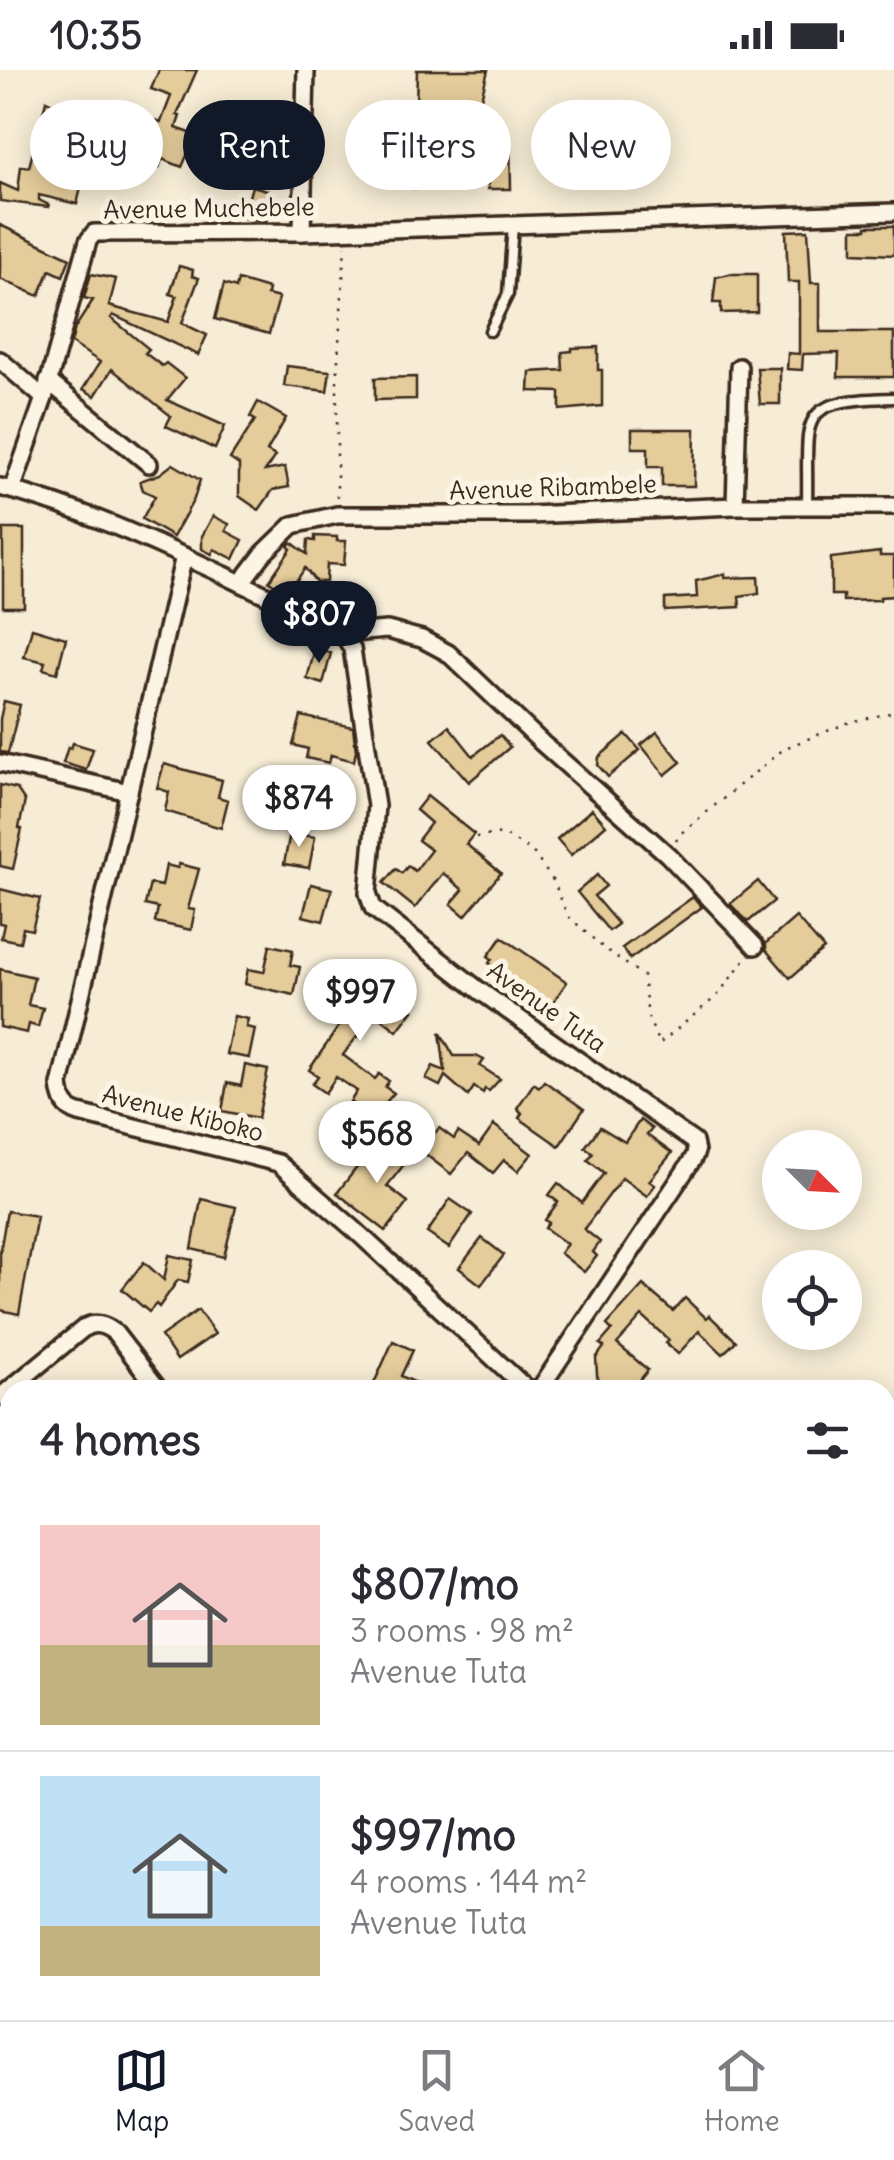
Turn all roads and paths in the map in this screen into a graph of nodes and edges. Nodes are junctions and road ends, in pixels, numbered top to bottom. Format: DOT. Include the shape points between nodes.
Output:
graph roads {
  1 [pos="306,70"];
  2 [pos="894,212"];
  3 [pos="512,225"];
  4 [pos="346,230"];
  5 [pos="302,232"];
  6 [pos="490,330"];
  7 [pos="0,360"];
  8 [pos="739,367"];
  9 [pos="48,381"];
  10 [pos="44,398"];
  11 [pos="894,398"];
  12 [pos="149,464"];
  13 [pos="6,488"];
  14 [pos="735,506"];
  15 [pos="807,506"];
  16 [pos="894,506"];
  17 [pos="337,515"];
  18 [pos="184,556"];
  19 [pos="241,583"];
  20 [pos="340,634"];
  21 [pos="894,712"];
  22 [pos="0,763"];
  23 [pos="128,792"];
  24 [pos="476,837"];
  25 [pos="668,855"];
  26 [pos="755,946"];
  27 [pos="21,1380"];
  28 [pos="152,1380"];
  29 [pos="517,1380"];
  30 [pos="546,1380"];
  1 -- 5 [label="street"];
  2 -- 3 [label="street, Avenue Muchebele"];
  3 -- 4 [label="street, Avenue Muchebele"];
  3 -- 6 [label="lane" via="508,294"];
  4 -- 5 [label="street, Avenue Muchebele"];
  4 -- 17 [label="path" via="336,374"];
  5 -- 9 [label="street, Avenue Muchebele" via="94,233"];
  7 -- 10 [label="street"];
  8 -- 14 [label="street"];
  9 -- 10 [label="street, Avenue Muchebele"];
  9 -- 12 [label="street"];
  10 -- 13 [label="street, Avenue Muchebele"];
  11 -- 15 [label="lane" via="821,407 812,416"];
  13 -- 18 [label="street"];
  14 -- 15 [label="street, Avenue Ribambele"];
  14 -- 17 [label="street, Avenue Ribambele"];
  15 -- 16 [label="street, Avenue Ribambele"];
  17 -- 19 [label="street, Avenue Ribambele" via="293,526"];
  18 -- 19 [label="street"];
  18 -- 23 [label="street, Avenue Kiboko"];
  19 -- 20 [label="street"];
  20 -- 25 [label="street" via="387,630 448,653"];
  20 -- 30 [label="street, Avenue Tuta" via="352,649 376,806 372,908 696,1146"];
  21 -- 25 [label="path" via="785,748 680,834"];
  22 -- 23 [label="street"];
  23 -- 29 [label="street, Avenue Kiboko" via="60,1085 65,1105 278,1163"];
  24 -- 26 [label="path" via="503,834 532,851 567,916 643,976 659,1044 717,996"];
  25 -- 26 [label="street"];
  27 -- 28 [label="street" via="94,1324 114,1333"];
}
